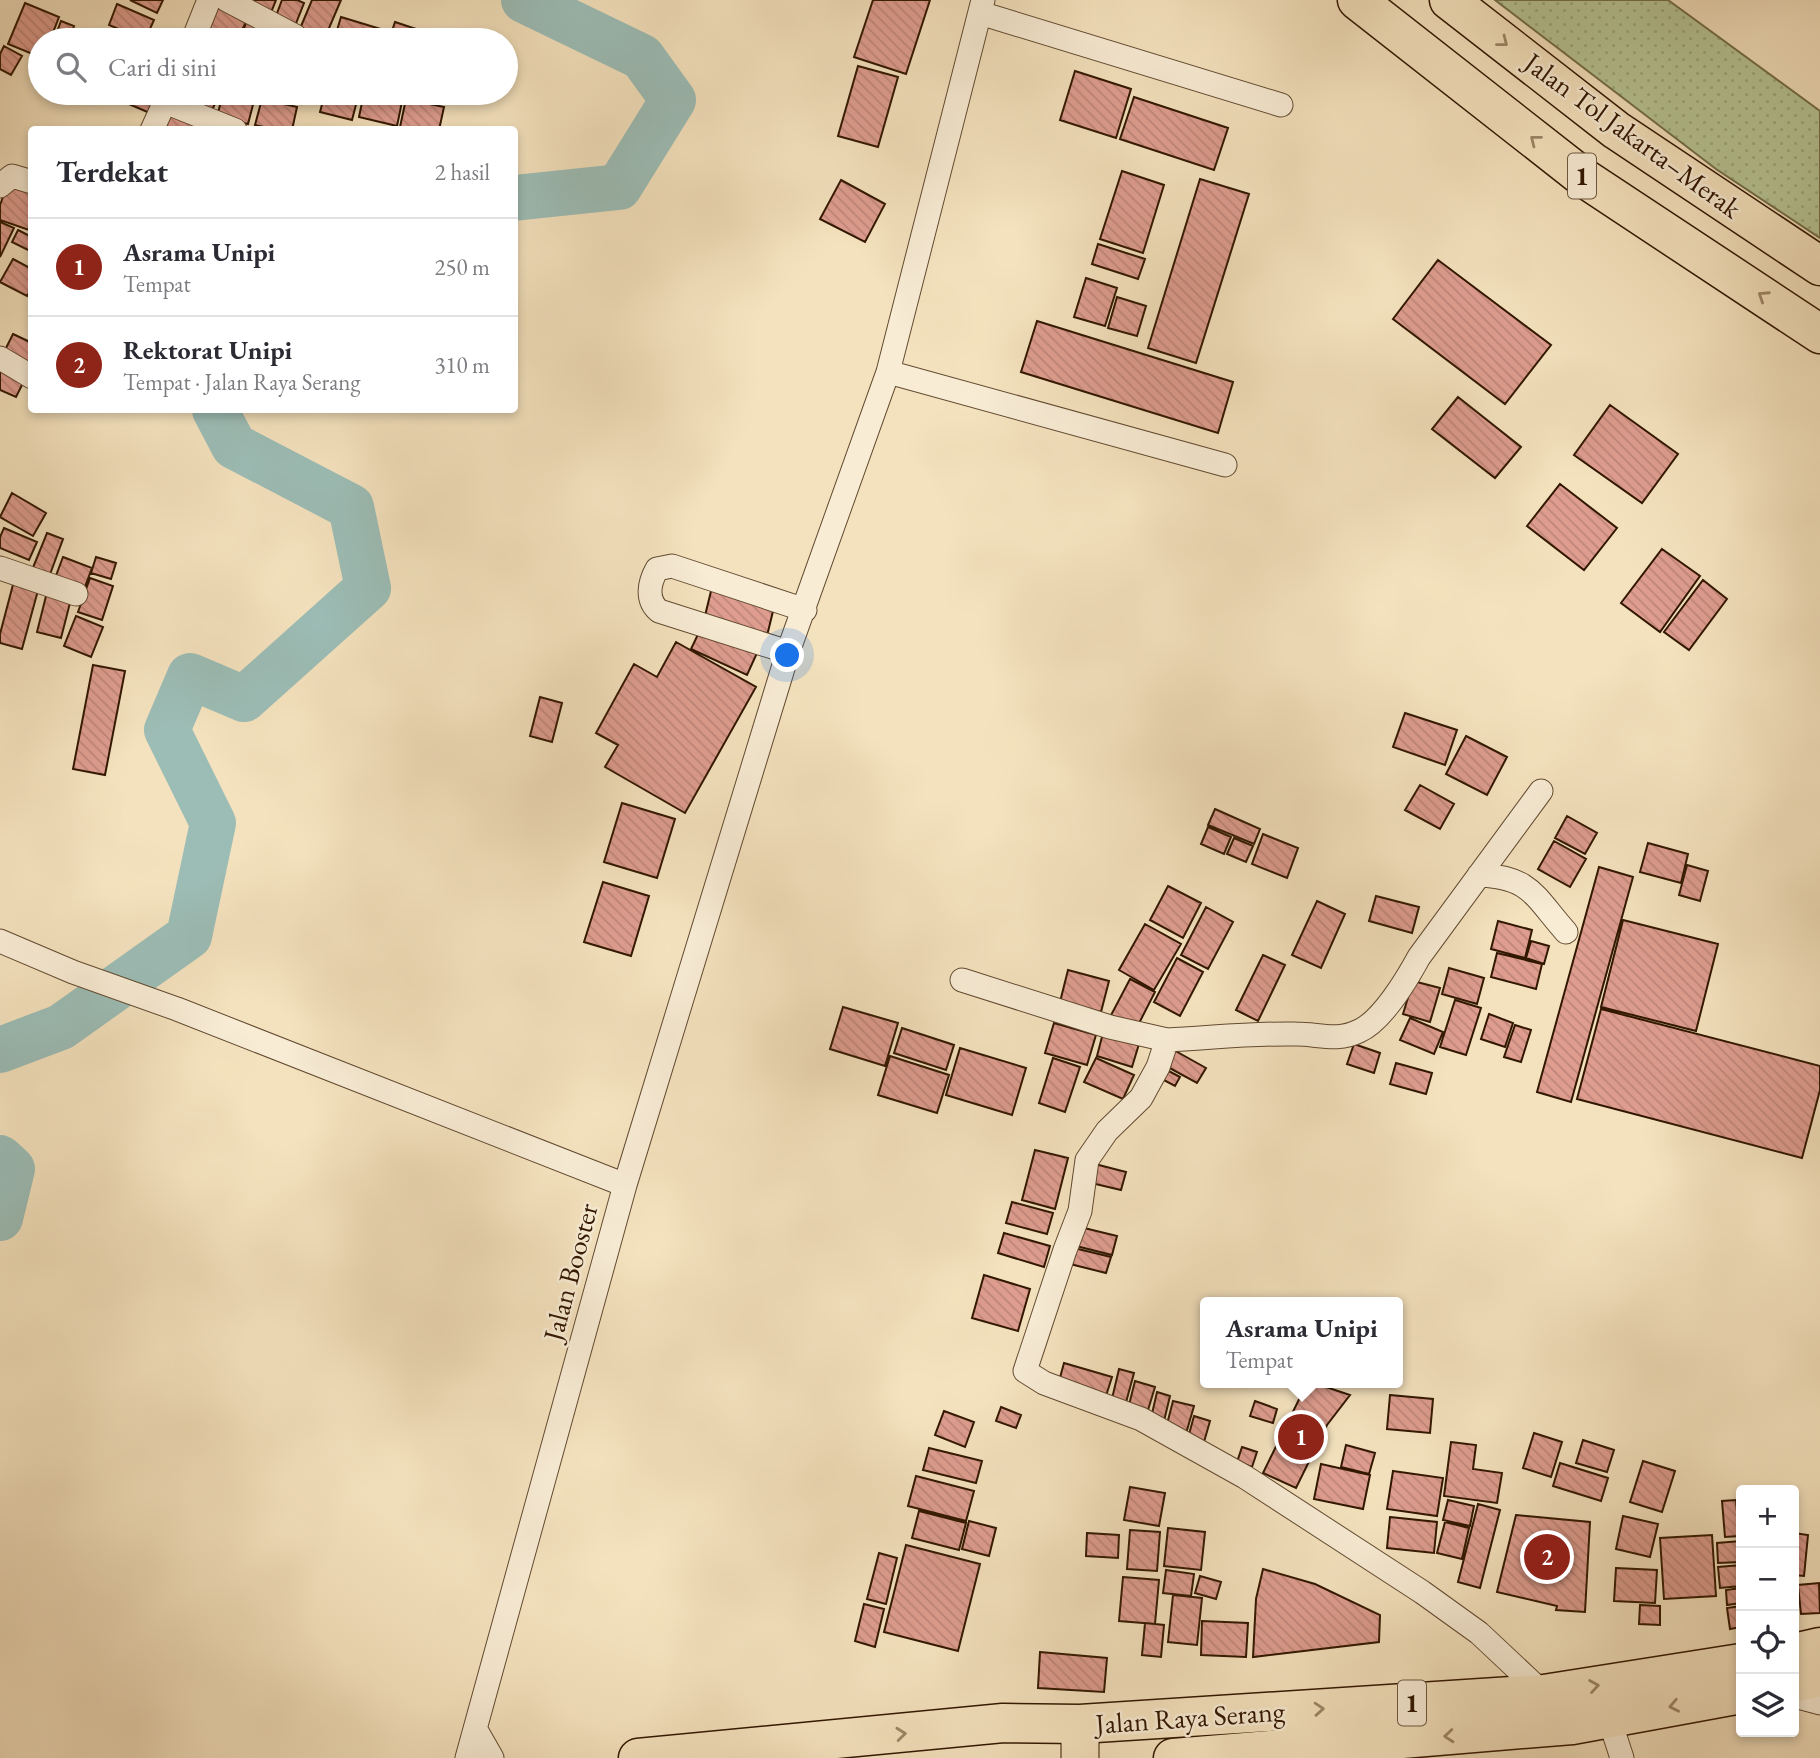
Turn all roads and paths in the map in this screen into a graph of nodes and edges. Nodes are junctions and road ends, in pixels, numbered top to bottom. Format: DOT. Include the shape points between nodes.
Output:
graph roads {
  1 [pos="209,0"];
  2 [pos="227,0"];
  3 [pos="1356,0"];
  4 [pos="1449,0"];
  5 [pos="981,6"];
  6 [pos="198,28"];
  7 [pos="280,28"];
  8 [pos="164,105"];
  9 [pos="182,105"];
  10 [pos="1281,105"];
  11 [pos="154,126"];
  12 [pos="226,126"];
  13 [pos="28,181"];
  14 [pos="0,186"];
  15 [pos="1820,266"];
  16 [pos="1820,334"];
  17 [pos="0,358"];
  18 [pos="888,372"];
  19 [pos="28,375"];
  20 [pos="1226,465"];
  21 [pos="0,568"];
  22 [pos="76,594"];
  23 [pos="805,610"];
  24 [pos="788,652"];
  25 [pos="1541,791"];
  26 [pos="1479,875"];
  27 [pos="1566,932"];
  28 [pos="0,941"];
  29 [pos="962,980"];
  30 [pos="1167,1040"];
  31 [pos="625,1185"];
  32 [pos="1820,1647"];
  33 [pos="1799,1652"];
  34 [pos="1736,1664"];
  35 [pos="1820,1677"];
  36 [pos="1799,1682"];
  37 [pos="1544,1695"];
  38 [pos="1736,1695"];
  39 [pos="1799,1697"];
  40 [pos="1820,1703"];
  41 [pos="1609,1718"];
  42 [pos="476,1730"];
  43 [pos="1080,1741"];
  44 [pos="467,1758"];
  45 [pos="492,1758"];
  46 [pos="638,1758"];
  47 [pos="1173,1758"];
  48 [pos="1622,1758"];
  1 -- 6 [label="street"];
  2 -- 7 [label="street"];
  16 -- 3 [label="highway, Jalan Tol Jakarta–Merak / 1, one-way" via="1584,178"];
  4 -- 15 [label="highway, Jalan Tol Jakarta–Merak / 1, one-way" via="1616,130"];
  5 -- 10 [label="street"];
  5 -- 18 [label="street"];
  8 -- 11 [label="street"];
  9 -- 12 [label="street"];
  13 -- 14 [label="street" via="12,176"];
  17 -- 19 [label="street"];
  18 -- 20 [label="street"];
  18 -- 23 [label="street"];
  21 -- 22 [label="street"];
  23 -- 24 [label="street"];
  23 -- 24 [label="street" via="672,566 657,569 653,577 652,605 659,611"];
  24 -- 31 [label="street"];
  25 -- 26 [label="street"];
  26 -- 27 [label="street" via="1507,877 1523,884"];
  26 -- 30 [label="street" via="1408,978 1372,1024 1361,1031 1335,1038 1298,1034"];
  28 -- 31 [label="street, Jalan Booster"];
  29 -- 30 [label="street" via="1110,1027"];
  30 -- 37 [label="street" via="1141,1098 1107,1131 1087,1160 1080,1212 1025,1371 1044,1383 1141,1419 1245,1477 1432,1598 1479,1633"];
  31 -- 42 [label="street, Jalan Booster"];
  32 -- 33 [label="highway"];
  37 -- 34 [label="highway, Jalan Raya Serang / 1, one-way"];
  35 -- 36 [label="highway"];
  43 -- 37 [label="highway, Jalan Raya Serang / 1, one-way"];
  38 -- 41 [label="highway, Jalan Raya Serang / 1, one-way"];
  39 -- 40 [label="street"];
  41 -- 47 [label="highway, Jalan Raya Serang / 1, one-way" via="1572,1725"];
  41 -- 48 [label="street"];
  42 -- 44 [label="street, Jalan Booster"];
  42 -- 45 [label="street"];
  46 -- 43 [label="highway, Jalan Raya Serang / 1, one-way" via="1003,1723"];
}
